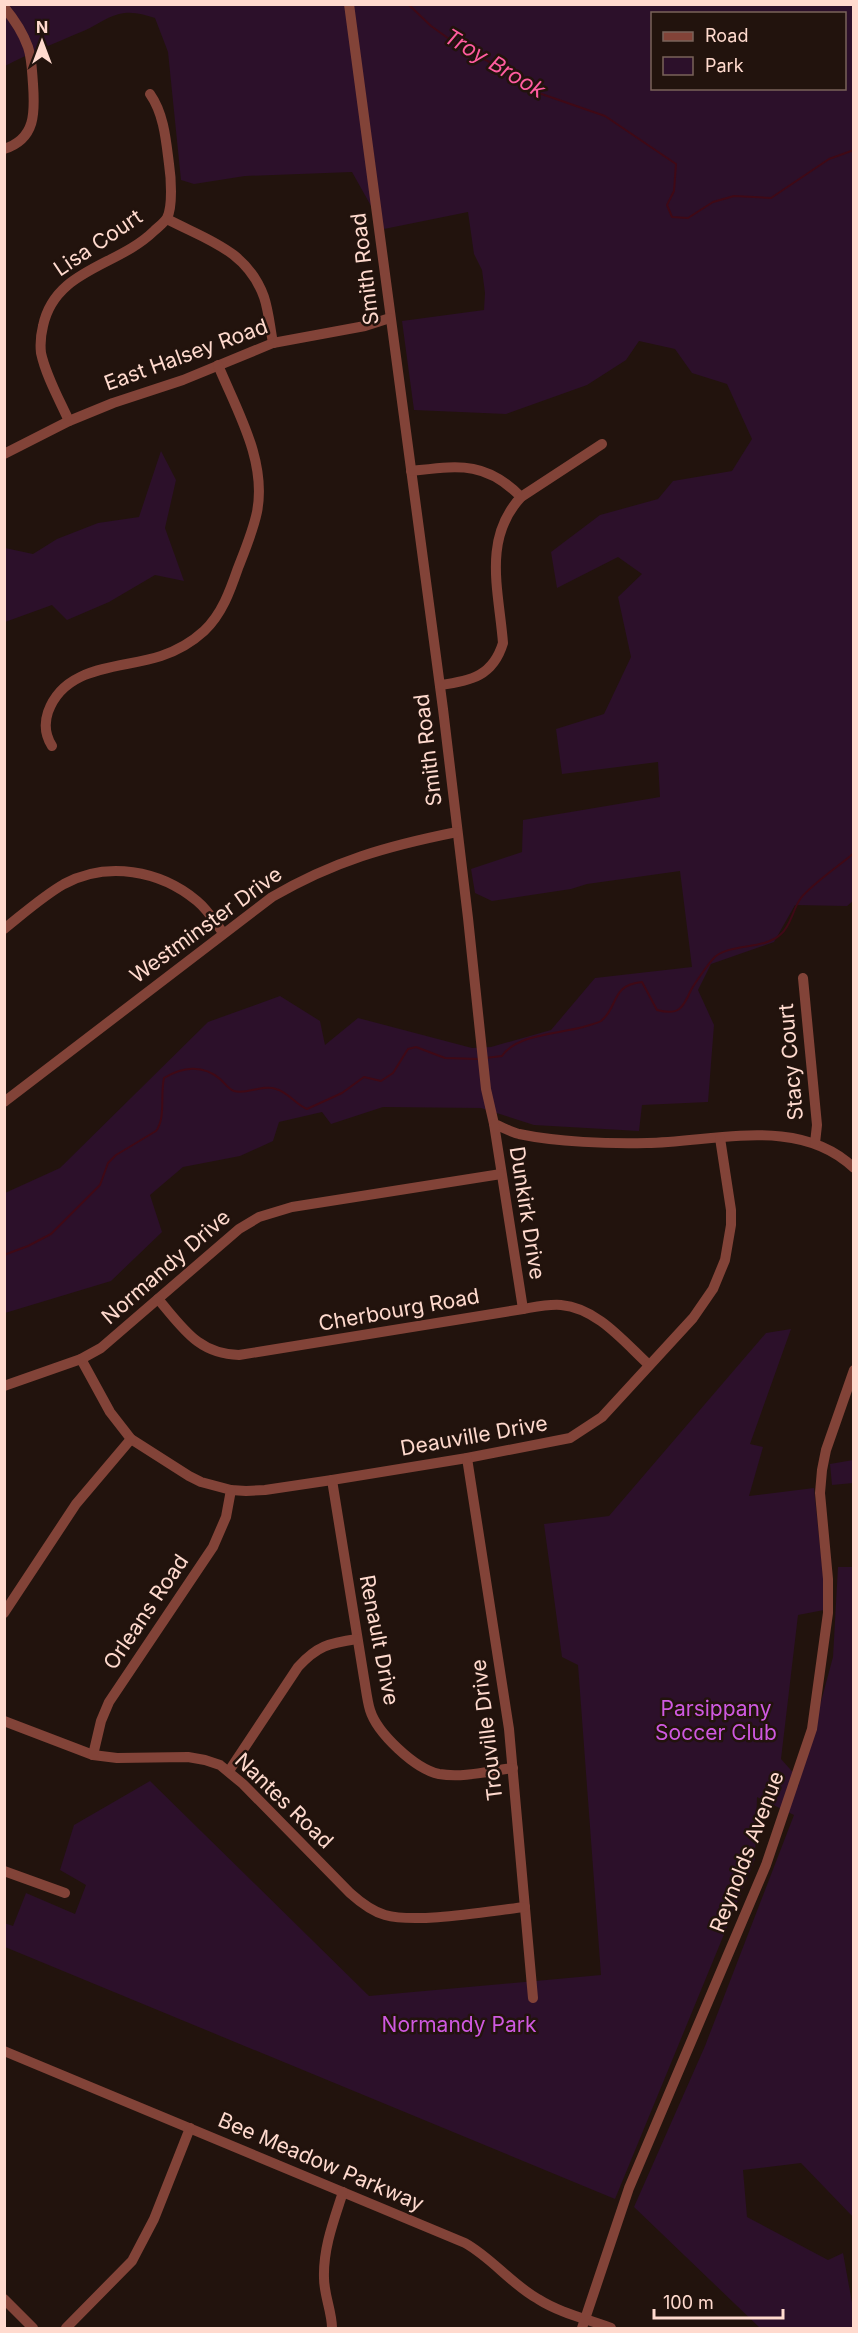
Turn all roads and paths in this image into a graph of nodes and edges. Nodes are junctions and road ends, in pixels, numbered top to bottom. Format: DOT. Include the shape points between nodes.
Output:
graph roads {
  1 [pos="349,4"];
  2 [pos="4,7"];
  3 [pos="150,94"];
  4 [pos="4,149"];
  5 [pos="167,219"];
  6 [pos="390,318"];
  7 [pos="273,343"];
  8 [pos="218,365"];
  9 [pos="69,421"];
  10 [pos="602,444"];
  11 [pos="4,454"];
  12 [pos="411,471"];
  13 [pos="521,497"];
  14 [pos="440,685"];
  15 [pos="52,746"];
  16 [pos="457,832"];
  17 [pos="4,929"];
  18 [pos="223,933"];
  19 [pos="802,978"];
  20 [pos="4,1102"];
  21 [pos="494,1124"];
  22 [pos="720,1138"];
  23 [pos="815,1143"];
  24 [pos="854,1168"];
  25 [pos="501,1174"];
  26 [pos="158,1299"];
  27 [pos="523,1309"];
  28 [pos="81,1359"];
  29 [pos="649,1365"];
  30 [pos="854,1370"];
  31 [pos="4,1386"];
  32 [pos="130,1439"];
  33 [pos="467,1458"];
  34 [pos="332,1480"];
  35 [pos="231,1490"];
  36 [pos="4,1613"];
  37 [pos="357,1639"];
  38 [pos="4,1721"];
  39 [pos="93,1755"];
  40 [pos="513,1768"];
  41 [pos="229,1771"];
  42 [pos="4,1871"];
  43 [pos="65,1893"];
  44 [pos="525,1907"];
  45 [pos="533,1998"];
  46 [pos="4,2051"];
  47 [pos="190,2128"];
  48 [pos="343,2192"];
  49 [pos="4,2299"];
  50 [pos="583,2324"];
  51 [pos="33,2328"];
  52 [pos="66,2328"];
  53 [pos="332,2328"];
  54 [pos="611,2328"];
  1 -- 6 [label="street, Smith Road"];
  2 -- 4 [label="street" via="28,48 34,105 33,123 26,136 16,146"];
  3 -- 5 [label="street, Lisa Court" via="162,119 170,172"];
  5 -- 7 [label="street" via="232,252 244,263 265,299"];
  5 -- 9 [label="street, Lisa Court" via="128,252 63,288 50,303 41,335 41,353"];
  6 -- 7 [label="street, East Halsey Road"];
  6 -- 12 [label="street, Smith Road"];
  7 -- 8 [label="street, East Halsey Road"];
  8 -- 9 [label="street, East Halsey Road"];
  8 -- 15 [label="street" via="252,448 259,482 254,523 227,597 216,618 183,646 159,657 99,669 68,685 52,703 46,719 45,731"];
  9 -- 11 [label="street, East Halsey Road"];
  10 -- 13 [label="street"];
  12 -- 13 [label="street" via="471,466 490,473"];
  12 -- 14 [label="street, Smith Road"];
  13 -- 14 [label="street" via="498,537 495,559 503,642 500,654 482,674"];
  14 -- 16 [label="street, Smith Road"];
  16 -- 18 [label="street, Westminster Drive" via="379,849 326,868 272,897"];
  16 -- 21 [label="street, Smith Road"];
  17 -- 18 [label="street" via="60,886 111,872 146,874 168,882 197,901"];
  18 -- 20 [label="street, Westminster Drive"];
  19 -- 23 [label="street, Stacy Court" via="817,1125"];
  21 -- 22 [label="street" via="518,1134 626,1144"];
  21 -- 25 [label="street, Dunkirk Drive"];
  22 -- 23 [label="street" via="776,1136"];
  22 -- 29 [label="street, Deauville Drive" via="731,1210 725,1260 704,1304"];
  23 -- 24 [label="street" via="835,1152"];
  25 -- 26 [label="street, Normandy Drive" via="292,1207 259,1217 239,1229"];
  25 -- 27 [label="street, Dunkirk Drive"];
  26 -- 27 [label="street, Cherbourg Road" via="195,1341 216,1352 239,1356"];
  26 -- 28 [label="street, Normandy Drive" via="115,1337"];
  27 -- 29 [label="street, Cherbourg Road" via="562,1305 586,1312"];
  28 -- 31 [label="street, Normandy Drive"];
  28 -- 32 [label="street, Deauville Drive"];
  29 -- 33 [label="street, Deauville Drive" via="602,1417 580,1433 556,1442"];
  30 -- 50 [label="street, Reynolds Avenue" via="822,1470 828,1613 812,1729 766,1865 629,2188"];
  32 -- 35 [label="street, Deauville Drive" via="189,1476"];
  32 -- 36 [label="street" via="76,1504"];
  33 -- 34 [label="street, Deauville Drive"];
  33 -- 40 [label="street, Trouville Drive"];
  34 -- 35 [label="street, Deauville Drive" via="265,1490"];
  34 -- 37 [label="street, Renault Drive"];
  35 -- 39 [label="street, Orleans Road" via="220,1534 109,1702 100,1721"];
  37 -- 40 [label="street, Renault Drive" via="370,1710 385,1734 411,1760 429,1771 452,1775"];
  37 -- 41 [label="street" via="317,1648 308,1656"];
  38 -- 39 [label="street, Nantes Road"];
  39 -- 41 [label="street, Nantes Road" via="188,1757"];
  40 -- 44 [label="street, Trouville Drive"];
  41 -- 44 [label="street, Nantes Road" via="350,1893 374,1911 418,1918"];
  42 -- 43 [label="street"];
  44 -- 45 [label="street, Trouville Drive"];
  46 -- 47 [label="street, Bee Meadow Parkway"];
  47 -- 48 [label="street, Bee Meadow Parkway"];
  47 -- 52 [label="street" via="132,2261"];
  48 -- 50 [label="street, Bee Meadow Parkway" via="465,2243 538,2299"];
  48 -- 53 [label="street" via="324,2261 325,2296"];
  49 -- 51 [label="street"];
  50 -- 54 [label="street, Bee Meadow Parkway"];
}
